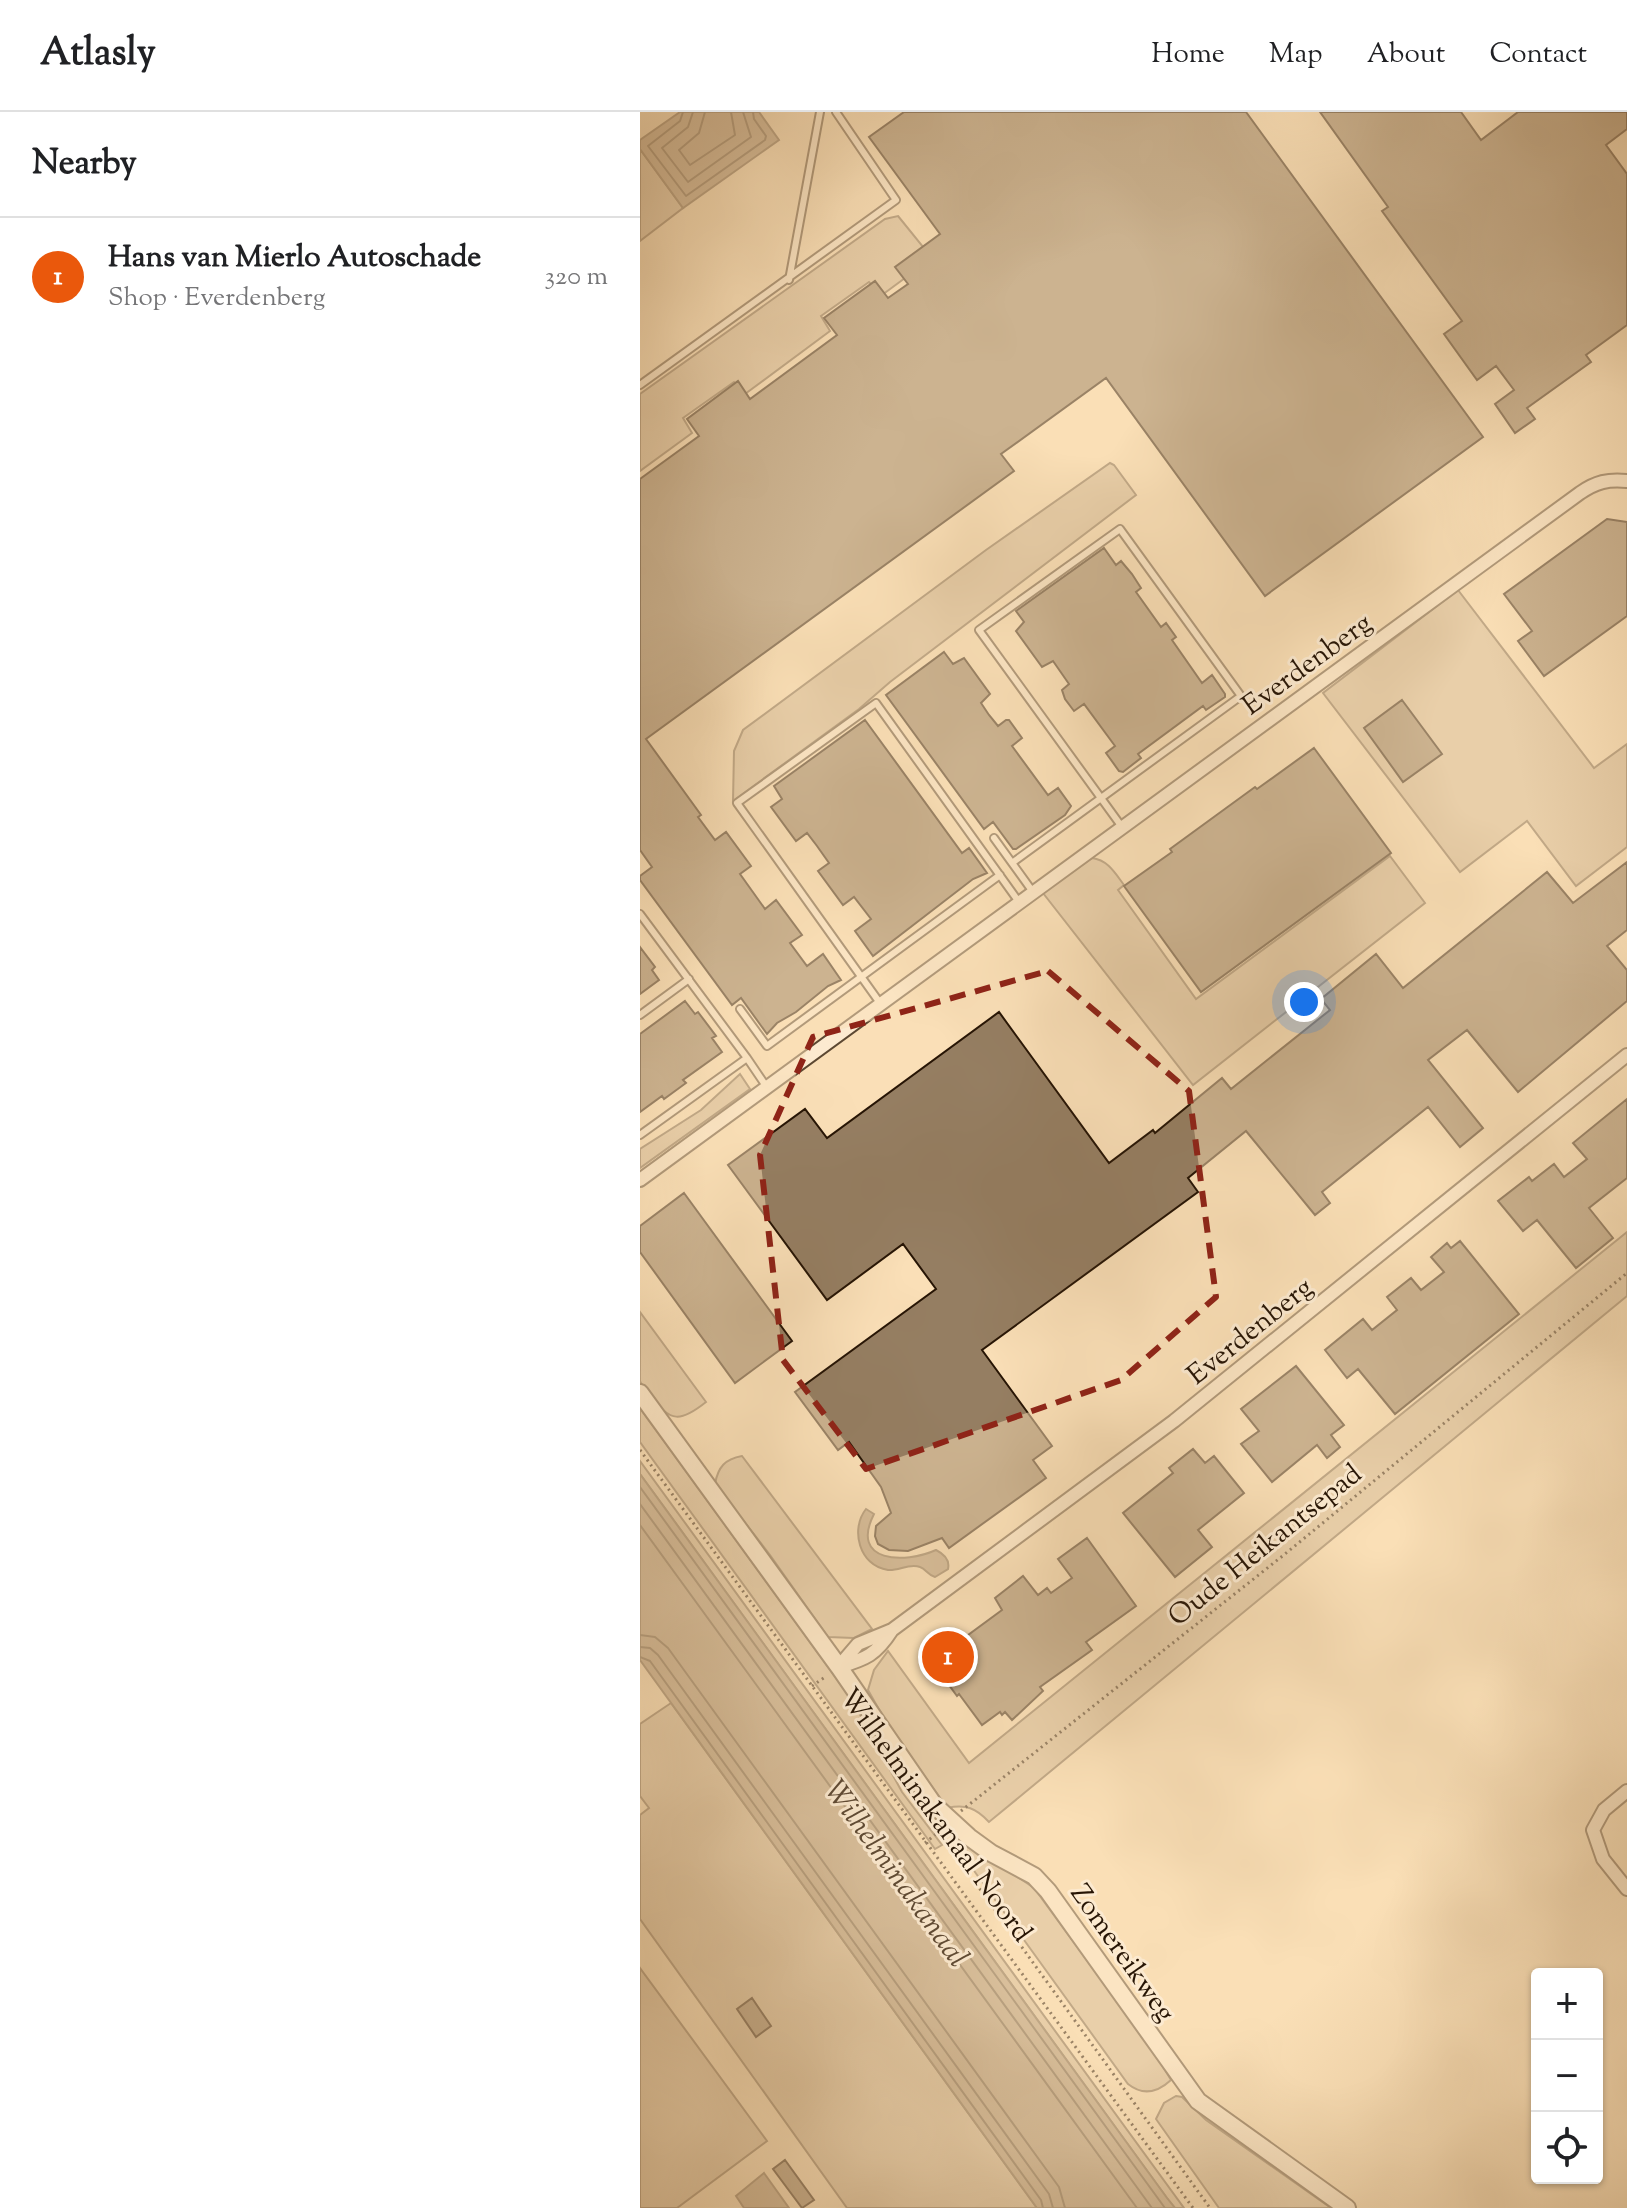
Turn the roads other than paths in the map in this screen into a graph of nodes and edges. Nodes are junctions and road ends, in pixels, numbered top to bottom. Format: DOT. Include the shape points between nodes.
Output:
graph roads {
  1 [pos="820,112"];
  2 [pos="836,112"];
  3 [pos="789,280"];
  4 [pos="640,385"];
  5 [pos="1627,481"];
  6 [pos="1101,797"];
  7 [pos="1122,827"];
  8 [pos="994,838"];
  9 [pos="1012,863"];
  10 [pos="1000,875"];
  11 [pos="1033,892"];
  12 [pos="1019,902"];
  13 [pos="640,914"];
  14 [pos="861,977"];
  15 [pos="689,979"];
  16 [pos="880,1003"];
  17 [pos="740,1009"];
  18 [pos="640,1015"];
  19 [pos="1627,1055"];
  20 [pos="747,1058"];
  21 [pos="766,1086"];
  22 [pos="640,1135"];
  23 [pos="640,1180"];
  24 [pos="640,1393"];
  25 [pos="839,1667"];
  26 [pos="872,1715"];
  27 [pos="1627,1791"];
  28 [pos="1627,1889"];
  29 [pos="1347,2208"];
  1 -- 3 [label="lane"];
  2 -- 3 [label="lane" via="896,200"];
  3 -- 4 [label="lane"];
  5 -- 7 [label="street, Everdenberg" via="1595,484"];
  6 -- 6 [label="lane" via="1241,696 1120,529 979,630"];
  6 -- 7 [label="lane"];
  6 -- 9 [label="lane"];
  7 -- 11 [label="street, Everdenberg"];
  8 -- 9 [label="lane"];
  9 -- 11 [label="lane"];
  10 -- 12 [label="lane"];
  10 -- 14 [label="lane"];
  10 -- 14 [label="lane" via="876,703 737,803"];
  11 -- 12 [label="street, Everdenberg"];
  12 -- 16 [label="street, Everdenberg"];
  13 -- 15 [label="lane"];
  14 -- 16 [label="lane"];
  14 -- 17 [label="lane" via="767,1046"];
  15 -- 18 [label="lane"];
  15 -- 20 [label="lane"];
  16 -- 21 [label="street, Everdenberg"];
  19 -- 25 [label="street, Everdenberg" via="1162,1430 892,1630 858,1644"];
  20 -- 21 [label="lane"];
  20 -- 22 [label="lane"];
  21 -- 23 [label="street, Everdenberg"];
  24 -- 25 [label="street, Wilhelminakanaal Noord"];
  25 -- 26 [label="street, Wilhelminakanaal Noord"];
  26 -- 29 [label="street, Zomereikweg" via="945,1827 1034,1876 1048,1891 1198,2101"];
  27 -- 28 [label="street" via="1604,1810 1593,1830 1603,1859"];
}
